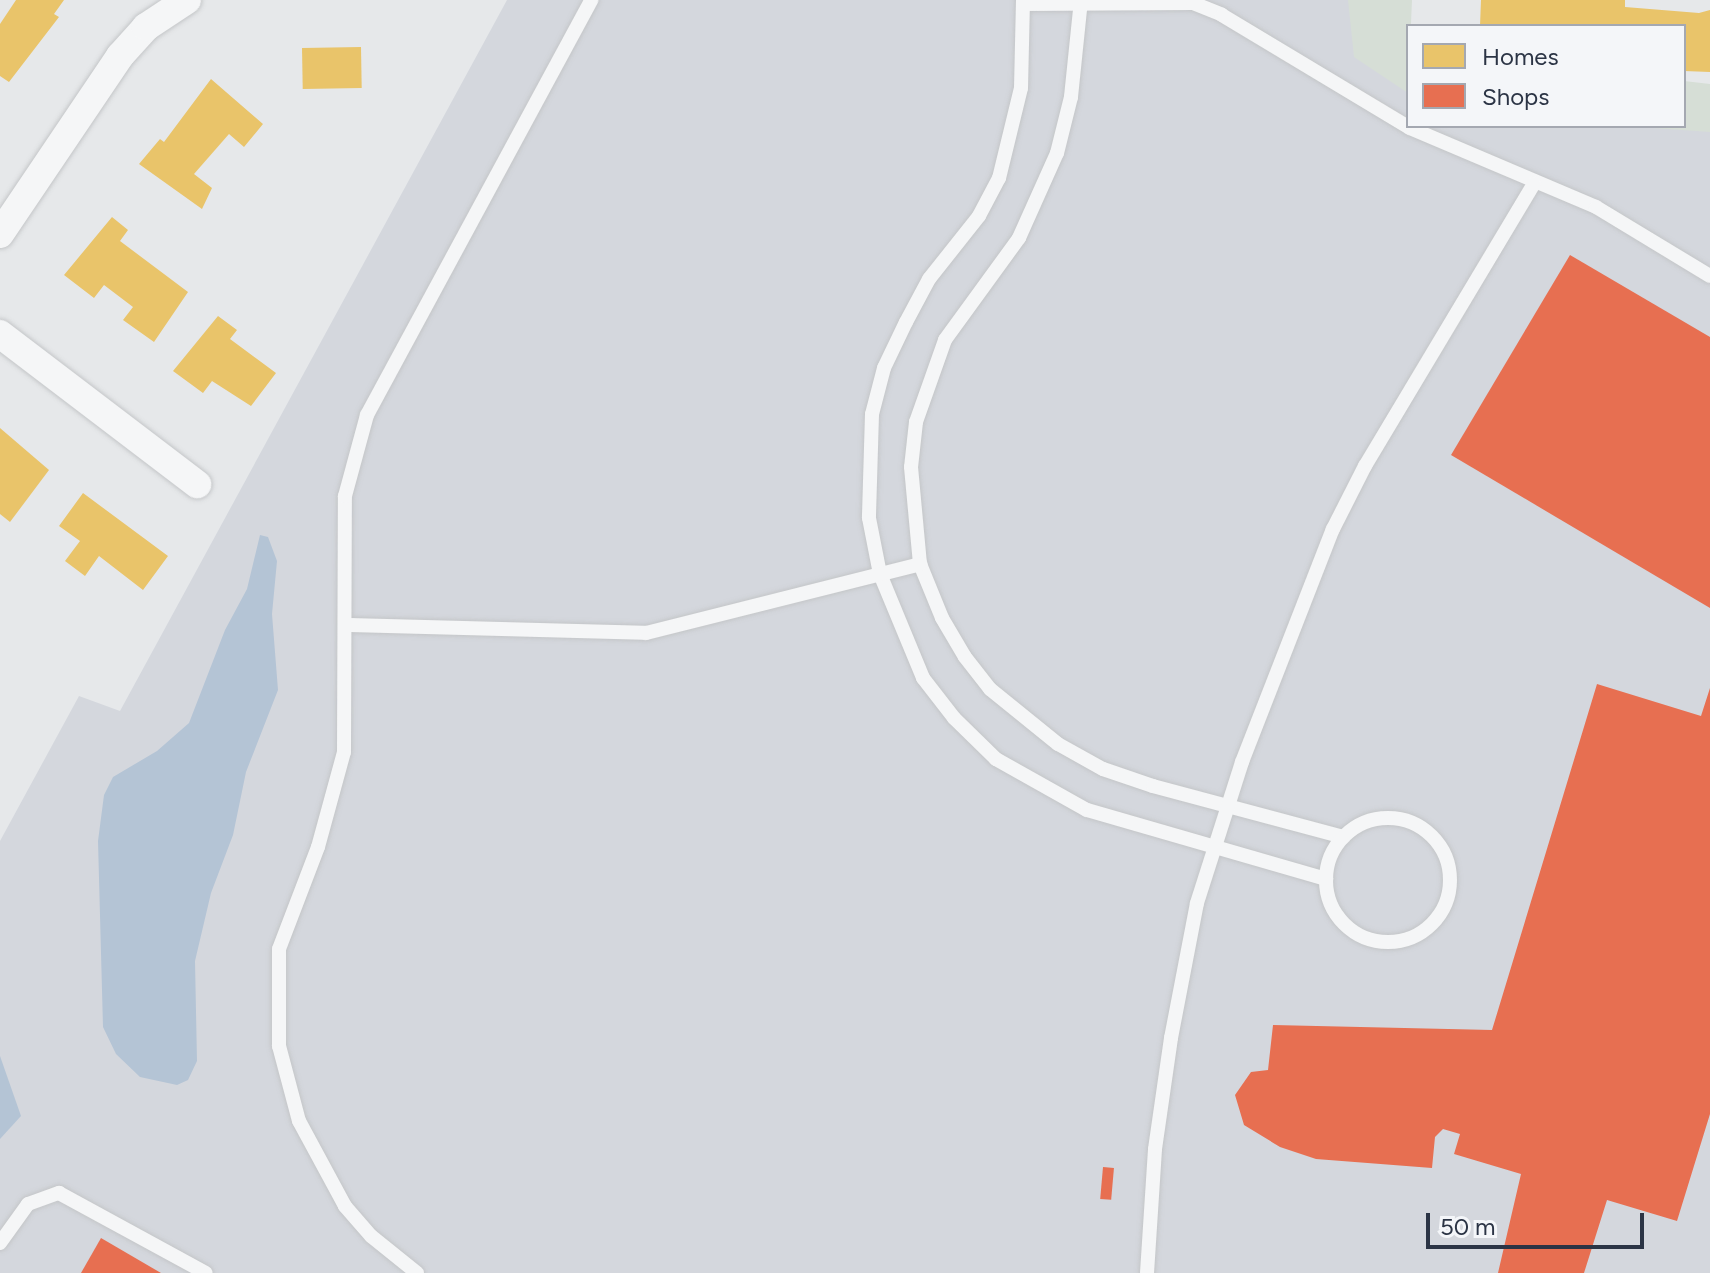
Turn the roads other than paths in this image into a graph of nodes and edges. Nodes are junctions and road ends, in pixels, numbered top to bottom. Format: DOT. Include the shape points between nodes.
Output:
graph roads {
  1 [pos="187,0"];
  2 [pos="591,0"];
  3 [pos="1023,2"];
  4 [pos="1081,2"];
  5 [pos="1406,126"];
  6 [pos="1410,128"];
  7 [pos="1534,184"];
  8 [pos="0,234"];
  9 [pos="1710,276"];
  10 [pos="0,334"];
  11 [pos="197,484"];
  12 [pos="920,564"];
  13 [pos="880,574"];
  14 [pos="347,625"];
  15 [pos="1228,806"];
  16 [pos="1343,837"];
  17 [pos="1215,848"];
  18 [pos="1326,879"];
  19 [pos="0,1243"];
  20 [pos="206,1273"];
  21 [pos="417,1273"];
  22 [pos="1147,1273"];
  1 -- 8 [label="street" via="146,27 120,56"];
  2 -- 14 [label="lane" via="367,415 345,496"];
  3 -- 4 [label="lane"];
  3 -- 13 [label="lane" via="1021,88 999,178 906,322 884,368 872,414 869,518"];
  4 -- 5 [label="lane" via="1193,3 1222,15"];
  4 -- 12 [label="lane" via="1071,97 1057,153 1019,238 945,340 916,422 912,498"];
  6 -- 7 [label="lane"];
  7 -- 9 [label="lane" via="1596,207"];
  7 -- 15 [label="lane" via="1365,466 1333,529"];
  10 -- 11 [label="street"];
  12 -- 13 [label="lane"];
  12 -- 15 [label="lane" via="965,657 1025,721 1103,769"];
  13 -- 14 [label="lane" via="646,633"];
  13 -- 17 [label="lane" via="923,678 996,759 1087,810"];
  14 -- 21 [label="lane" via="344,752 318,847 279,949 279,1046 299,1121 345,1206 371,1236"];
  15 -- 16 [label="lane"];
  15 -- 17 [label="lane"];
  16 -- 18 [label="lane" via="1329,859"];
  16 -- 18 [label="lane" via="1377,819 1415,824 1435,840 1448,863 1446,901 1423,932 1398,941 1373,941 1340,920"];
  17 -- 18 [label="lane"];
  17 -- 22 [label="lane" via="1197,903 1171,1038 1155,1149"];
  19 -- 20 [label="lane" via="28,1204 59,1193"];
}
